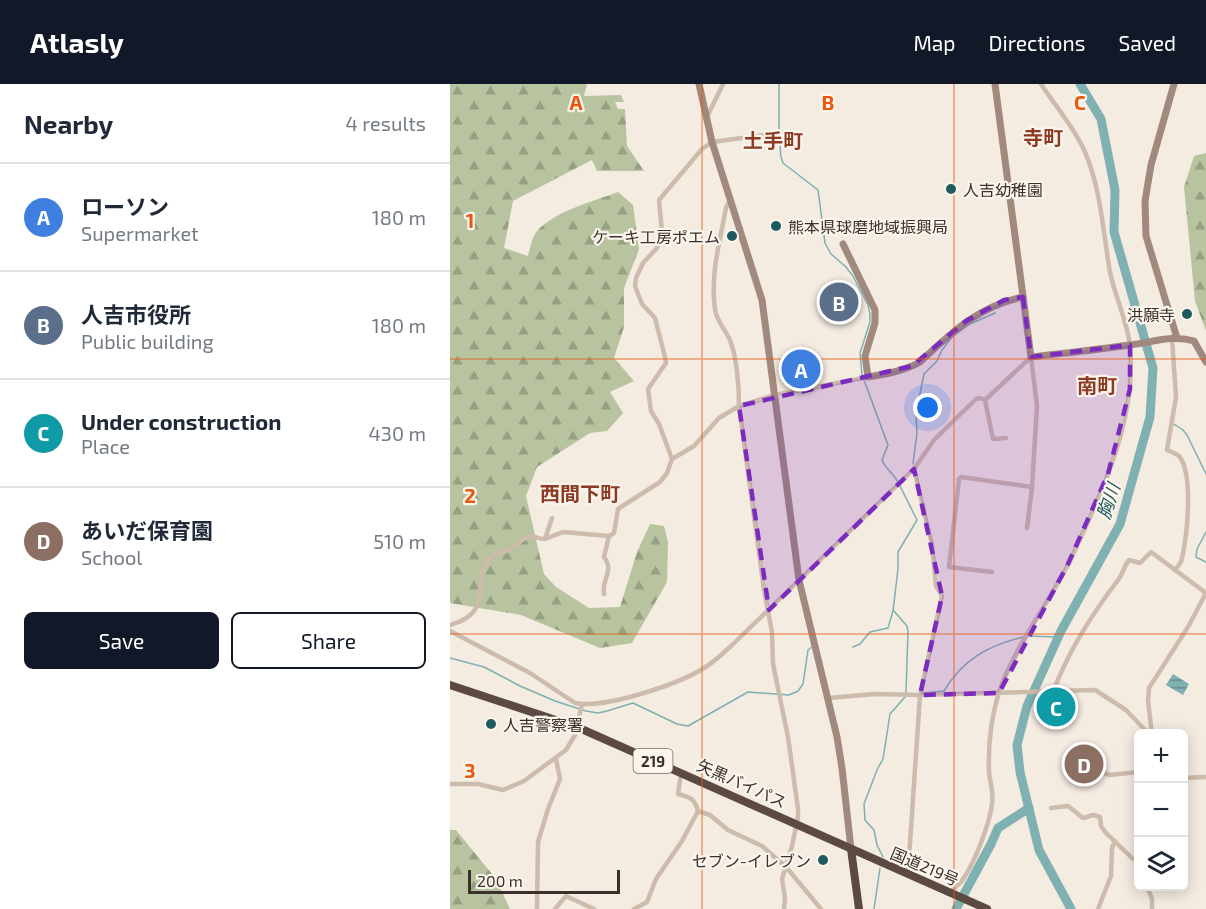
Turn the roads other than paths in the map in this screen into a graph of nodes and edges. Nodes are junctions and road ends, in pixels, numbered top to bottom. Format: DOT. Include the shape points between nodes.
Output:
graph roads {
  1 [pos="699,84"];
  2 [pos="723,84"];
  3 [pos="995,84"];
  4 [pos="1041,84"];
  5 [pos="1174,84"];
  6 [pos="706,120"];
  7 [pos="786,132"];
  8 [pos="712,142"];
  9 [pos="730,200"];
  10 [pos="843,244"];
  11 [pos="1023,297"];
  12 [pos="1175,338"];
  13 [pos="1132,345"];
  14 [pos="1031,357"];
  15 [pos="1206,362"];
  16 [pos="868,377"];
  17 [pos="775,395"];
  18 [pos="985,400"];
  19 [pos="739,406"];
  20 [pos="1006,438"];
  21 [pos="672,459"];
  22 [pos="914,469"];
  23 [pos="1032,487"];
  24 [pos="552,518"];
  25 [pos="1027,528"];
  26 [pos="609,536"];
  27 [pos="545,539"];
  28 [pos="1175,570"];
  29 [pos="992,572"];
  30 [pos="799,580"];
  31 [pos="1206,593"];
  32 [pos="604,594"];
  33 [pos="769,610"];
  34 [pos="450,625"];
  35 [pos="450,631"];
  36 [pos="450,685"];
  37 [pos="1051,692"];
  38 [pos="1001,693"];
  39 [pos="920,695"];
  40 [pos="829,698"];
  41 [pos="582,704"];
  42 [pos="577,727"];
  43 [pos="1146,729"];
  44 [pos="1151,729"];
  45 [pos="556,759"];
  46 [pos="1093,770"];
  47 [pos="1134,772"];
  48 [pos="681,773"];
  49 [pos="1206,777"];
  50 [pos="1188,778"];
  51 [pos="450,784"];
  52 [pos="1051,808"];
  53 [pos="698,811"];
  54 [pos="797,824"];
  55 [pos="1114,841"];
  56 [pos="851,849"];
  57 [pos="1134,859"];
  58 [pos="786,867"];
  59 [pos="908,874"];
  60 [pos="1149,891"];
  61 [pos="953,894"];
  62 [pos="537,909"];
  63 [pos="555,909"];
  64 [pos="594,909"];
  65 [pos="634,909"];
  66 [pos="784,909"];
  67 [pos="821,909"];
  68 [pos="859,909"];
  69 [pos="987,909"];
  70 [pos="1098,909"];
  71 [pos="1152,909"];
  1 -- 6 [label="street"];
  2 -- 6 [label="street"];
  3 -- 11 [label="street"];
  4 -- 13 [label="street" via="1075,133 1093,175 1112,280"];
  5 -- 12 [label="street" via="1145,201 1146,236"];
  6 -- 8 [label="street"];
  7 -- 8 [label="street"];
  8 -- 9 [label="street"];
  8 -- 21 [label="street" via="659,200 662,232 657,248 636,278 642,304 655,318 665,357 666,363 648,389 651,411"];
  9 -- 17 [label="street" via="762,300"];
  9 -- 19 [label="street" via="714,269 715,309 732,347"];
  10 -- 16 [label="street" via="875,310 865,356"];
  11 -- 14 [label="street"];
  11 -- 16 [label="street" via="1004,300 966,321 920,362"];
  12 -- 13 [label="street"];
  12 -- 15 [label="street" via="1194,340"];
  12 -- 28 [label="street" via="1176,397 1167,450 1181,458 1188,493 1182,560"];
  13 -- 14 [label="street"];
  13 -- 38 [label="street" via="1126,413 1105,481 1068,564 1005,677"];
  14 -- 18 [label="street"];
  14 -- 23 [label="street" via="1037,406"];
  16 -- 17 [label="street"];
  17 -- 19 [label="street"];
  17 -- 30 [label="street"];
  18 -- 20 [label="street" via="993,439"];
  18 -- 22 [label="street" via="976,399 934,440"];
  19 -- 21 [label="street" via="719,418 694,446"];
  19 -- 33 [label="street"];
  21 -- 26 [label="street" via="660,482 618,508 614,533"];
  22 -- 30 [label="street"];
  22 -- 39 [label="street" via="932,545 936,586 942,596"];
  23 -- 25 [label="street"];
  23 -- 29 [label="street" via="959,479 949,567"];
  24 -- 27 [label="street"];
  26 -- 27 [label="street" via="563,532"];
  26 -- 32 [label="street" via="604,557 609,564"];
  27 -- 34 [label="street" via="526,537 510,550 491,556 482,575 481,598 476,609"];
  28 -- 31 [label="street"];
  28 -- 37 [label="street" via="1151,552 1140,563 1127,562"];
  30 -- 33 [label="street"];
  30 -- 40 [label="street"];
  31 -- 44 [label="street" via="1149,688"];
  33 -- 41 [label="street" via="716,660 698,671 628,697"];
  33 -- 54 [label="street" via="773,664 788,736"];
  35 -- 41 [label="street"];
  36 -- 42 [label="highway, 矢黒バイパス / 219"];
  37 -- 38 [label="street"];
  37 -- 43 [label="street" via="1095,690 1126,710"];
  38 -- 39 [label="street"];
  38 -- 61 [label="street" via="990,729 993,803 977,851"];
  39 -- 40 [label="street"];
  39 -- 59 [label="street"];
  40 -- 56 [label="street"];
  41 -- 42 [label="street"];
  42 -- 45 [label="street" via="572,742"];
  42 -- 48 [label="highway, 矢黒バイパス / 219"];
  45 -- 51 [label="street" via="503,790 478,784"];
  45 -- 62 [label="street" via="560,779 538,842"];
  46 -- 47 [label="street" via="1110,775"];
  48 -- 53 [label="street" via="678,794 696,802"];
  48 -- 54 [label="highway, 矢黒バイパス / 219"];
  49 -- 50 [label="street"];
  52 -- 55 [label="street" via="1068,806 1083,818 1100,817 1101,826"];
  53 -- 58 [label="street" via="762,846"];
  53 -- 65 [label="street" via="656,879 647,902"];
  54 -- 56 [label="highway, 矢黒バイパス / 219"];
  54 -- 58 [label="street"];
  55 -- 57 [label="street"];
  55 -- 70 [label="street" via="1111,876"];
  56 -- 59 [label="highway, 国道219号 / 219"];
  56 -- 68 [label="highway"];
  58 -- 66 [label="street" via="782,879"];
  58 -- 67 [label="street"];
  59 -- 61 [label="highway, 国道219号 / 219"];
  60 -- 71 [label="street"];
  61 -- 69 [label="highway, 国道219号 / 219"];
  63 -- 64 [label="street" via="566,896"];
}
